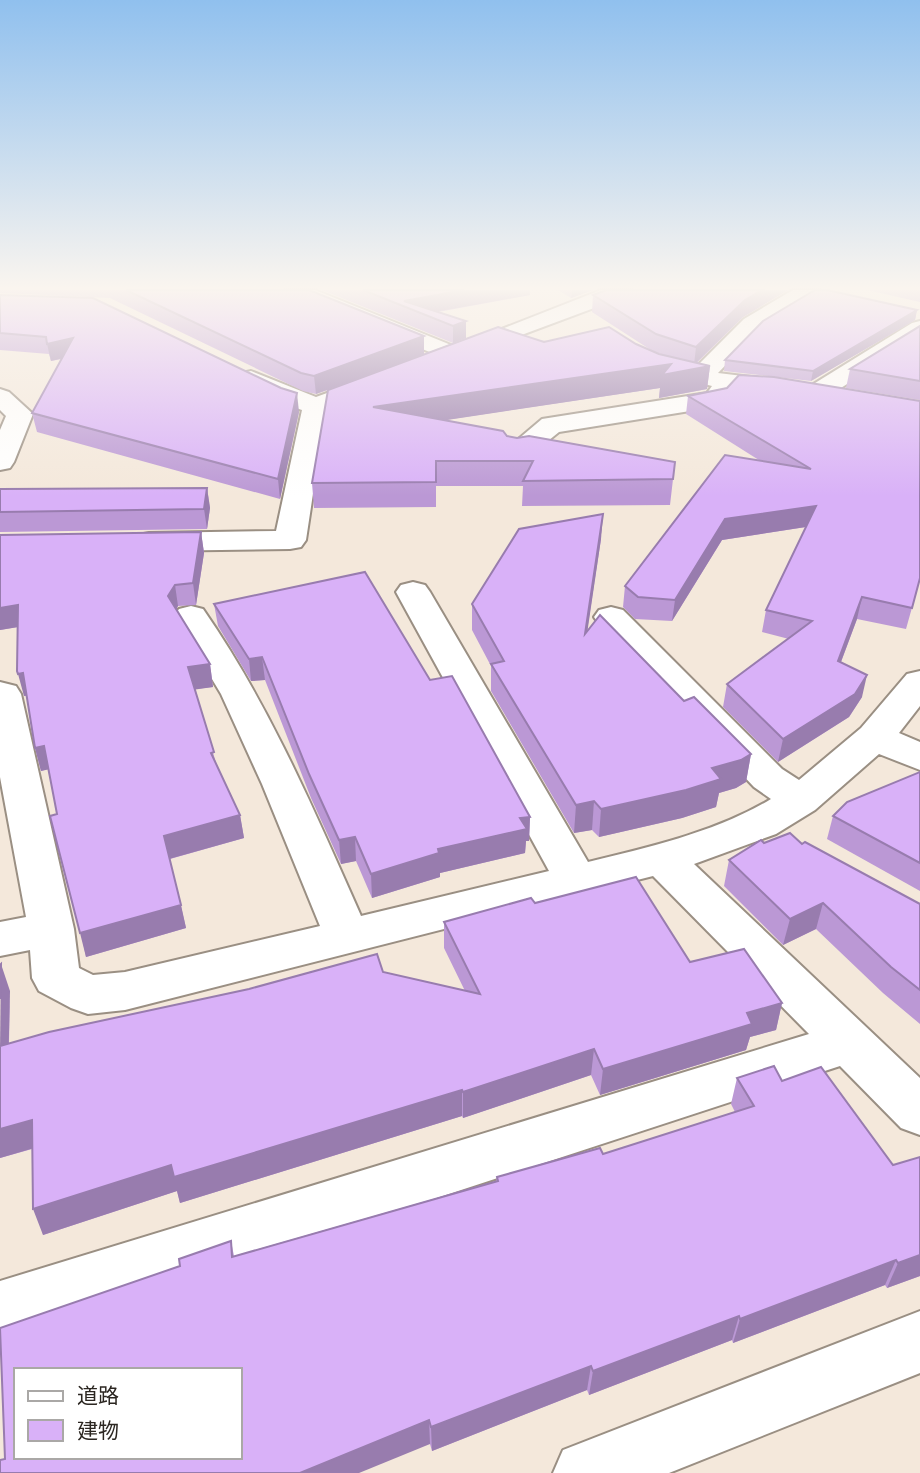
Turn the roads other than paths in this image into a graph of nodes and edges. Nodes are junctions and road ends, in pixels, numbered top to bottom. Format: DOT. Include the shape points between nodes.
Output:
graph roads {
  1 [pos="439,359"];
  2 [pos="646,359"];
  3 [pos="718,359"];
  4 [pos="860,359"];
  5 [pos="415,368"];
  6 [pos="233,369"];
  7 [pos="700,377"];
  8 [pos="390,378"];
  9 [pos="729,383"];
  10 [pos="816,393"];
  11 [pos="0,397"];
  12 [pos="855,400"];
  13 [pos="317,406"];
  14 [pos="517,452"];
  15 [pos="0,462"];
  16 [pos="124,542"];
  17 [pos="413,592"];
  18 [pos="191,616"];
  19 [pos="611,617"];
  20 [pos="920,682"];
  21 [pos="0,692"];
  22 [pos="875,737"];
  23 [pos="920,757"];
  24 [pos="801,800"];
  25 [pos="662,859"];
  26 [pos="577,881"];
  27 [pos="51,929"];
  28 [pos="347,936"];
  29 [pos="0,939"];
  30 [pos="847,1043"];
  31 [pos="920,1112"];
  32 [pos="0,1311"];
  33 [pos="920,1342"];
  34 [pos="586,1473"];
  1 -- 5 [label="street"];
  2 -- 7 [label="street"];
  3 -- 7 [label="street"];
  4 -- 10 [label="street"];
  6 -- 13 [label="street"];
  7 -- 9 [label="street"];
  8 -- 13 [label="street"];
  9 -- 10 [label="street"];
  9 -- 14 [label="street" via="715,399 551,425"];
  10 -- 12 [label="street"];
  11 -- 15 [label="street" via="20,414"];
  13 -- 16 [label="street" via="290,540"];
  17 -- 26 [label="street"];
  18 -- 28 [label="street" via="239,694"];
  19 -- 24 [label="street" via="768,778"];
  20 -- 22 [label="street"];
  21 -- 27 [label="street"];
  22 -- 23 [label="street"];
  22 -- 24 [label="street"];
  24 -- 25 [label="street" via="780,835"];
  25 -- 26 [label="street"];
  25 -- 30 [label="street"];
  26 -- 28 [label="street"];
  27 -- 28 [label="street" via="56,978 88,995"];
  27 -- 29 [label="street"];
  30 -- 31 [label="street"];
  30 -- 32 [label="street"];
  33 -- 34 [label="street"];
}
